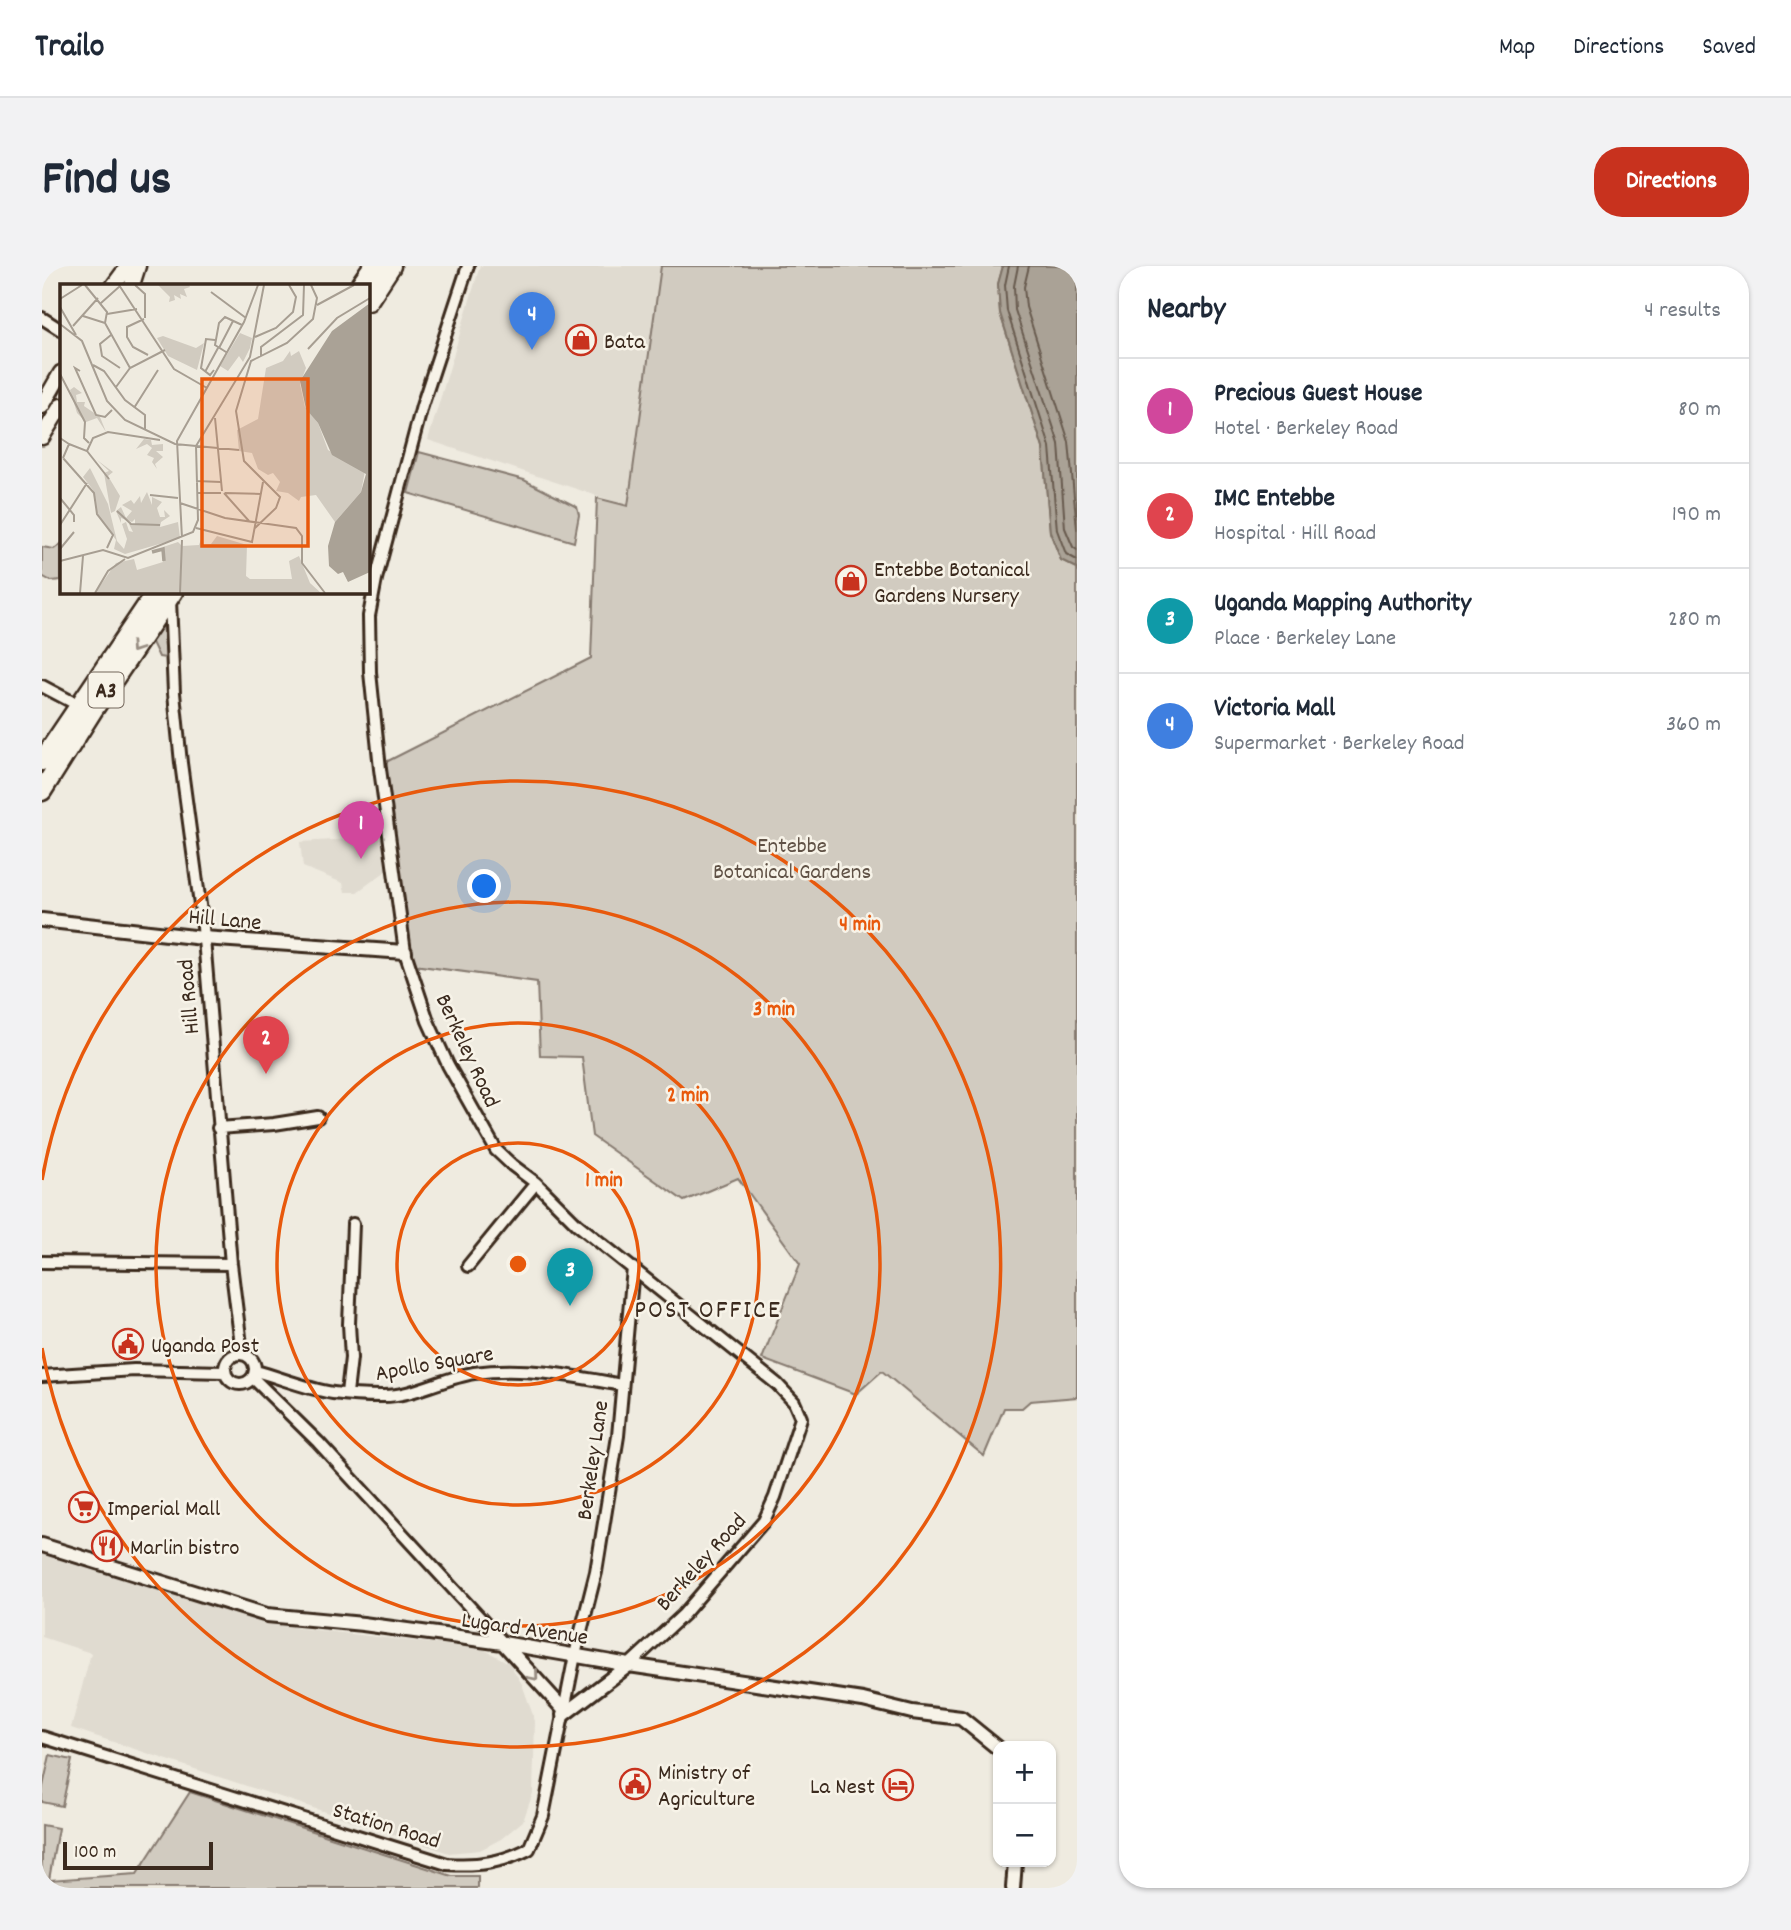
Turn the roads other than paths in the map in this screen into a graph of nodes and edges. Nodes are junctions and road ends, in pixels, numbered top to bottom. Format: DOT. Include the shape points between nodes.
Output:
graph roads {
  1 [pos="128,266"];
  2 [pos="138,266"];
  3 [pos="373,266"];
  4 [pos="391,266"];
  5 [pos="468,266"];
  6 [pos="115,284"];
  7 [pos="132,284"];
  8 [pos="361,284"];
  9 [pos="369,299"];
  10 [pos="42,318"];
  11 [pos="60,329"];
  12 [pos="59,382"];
  13 [pos="42,406"];
  14 [pos="60,408"];
  15 [pos="42,437"];
  16 [pos="166,593"];
  17 [pos="42,686"];
  18 [pos="80,706"];
  19 [pos="42,761"];
  20 [pos="42,791"];
  21 [pos="42,920"];
  22 [pos="203,938"];
  23 [pos="405,952"];
  24 [pos="318,1117"];
  25 [pos="219,1128"];
  26 [pos="536,1183"];
  27 [pos="353,1224"];
  28 [pos="42,1262"];
  29 [pos="231,1264"];
  30 [pos="468,1266"];
  31 [pos="633,1268"];
  32 [pos="242,1353"];
  33 [pos="225,1372"];
  34 [pos="254,1375"];
  35 [pos="42,1376"];
  36 [pos="622,1385"];
  37 [pos="347,1394"];
  38 [pos="42,1545"];
  39 [pos="503,1643"];
  40 [pos="575,1655"];
  41 [pos="629,1665"];
  42 [pos="564,1713"];
  43 [pos="42,1737"];
  44 [pos="993,1744"];
  45 [pos="1015,1867"];
  46 [pos="1013,1888"];
  1 -- 6 [label="main road"];
  2 -- 7 [label="main road"];
  3 -- 8 [label="highway"];
  4 -- 9 [label="highway"];
  5 -- 23 [label="street, Berkeley Road" via="422,406 369,615 380,769"];
  10 -- 11 [label="street"];
  12 -- 13 [label="main road"];
  14 -- 15 [label="main road"];
  16 -- 18 [label="highway, A3" via="118,646"];
  16 -- 20 [label="highway, A3, one-way"];
  16 -- 22 [label="street, Hill Road"];
  17 -- 18 [label="street"];
  18 -- 19 [label="highway, A3"];
  21 -- 22 [label="street, Hill Lane"];
  22 -- 23 [label="street, Hill Lane"];
  22 -- 25 [label="street, Hill Road"];
  23 -- 26 [label="street, Berkeley Road" via="428,1021 477,1119 496,1150"];
  24 -- 25 [label="street"];
  25 -- 29 [label="street, Hill Road"];
  26 -- 30 [label="street"];
  26 -- 31 [label="street, Berkeley Road" via="577,1224"];
  27 -- 37 [label="street"];
  28 -- 29 [label="street"];
  29 -- 32 [label="street, Hill Road"];
  31 -- 36 [label="street, Berkeley Lane"];
  31 -- 41 [label="street, Berkeley Road" via="778,1384 802,1418 764,1521 683,1615"];
  32 -- 33 [label="street" via="230,1357"];
  32 -- 34 [label="street" via="252,1358"];
  33 -- 34 [label="street" via="235,1383 247,1383"];
  33 -- 35 [label="street" via="134,1370"];
  34 -- 37 [label="street, Apollo Square"];
  34 -- 39 [label="street"];
  36 -- 37 [label="street, Apollo Square" via="574,1376 495,1371 383,1396"];
  36 -- 40 [label="street, Berkeley Lane" via="596,1572"];
  38 -- 39 [label="street, Lugard Avenue" via="267,1615"];
  39 -- 40 [label="street, Lugard Avenue"];
  39 -- 42 [label="street, one-way"];
  40 -- 41 [label="street, Lugard Avenue"];
  40 -- 42 [label="street, Station Road"];
  41 -- 42 [label="street"];
  41 -- 44 [label="street, Lugard Avenue" via="961,1718"];
  42 -- 43 [label="street, Station Road" via="543,1816 529,1849 488,1865 447,1864"];
  45 -- 46 [label="street"];
}
